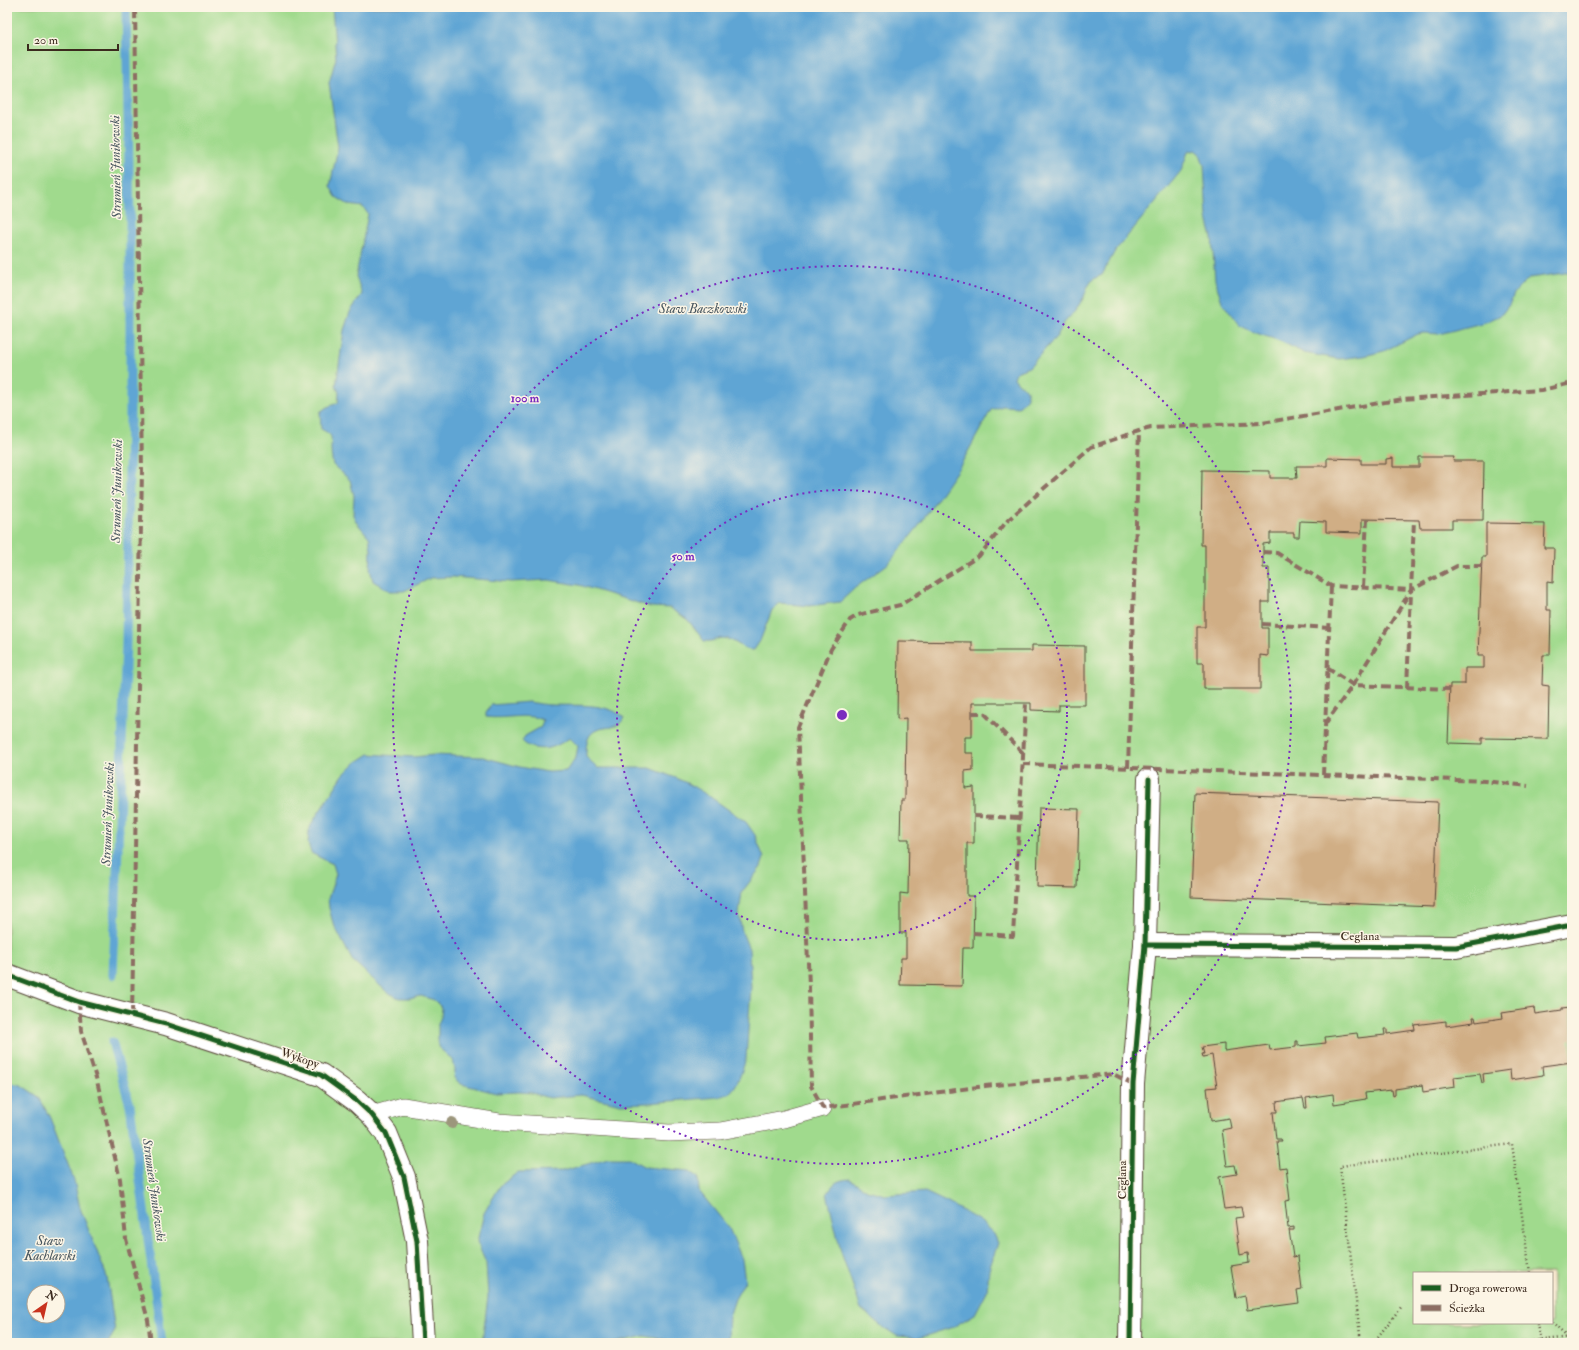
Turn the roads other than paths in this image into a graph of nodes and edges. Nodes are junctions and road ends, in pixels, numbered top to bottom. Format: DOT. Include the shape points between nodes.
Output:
graph roads {
  1 [pos="1149,779"];
  2 [pos="1572,925"];
  3 [pos="1145,945"];
  4 [pos="7,975"];
  5 [pos="823,1108"];
  6 [pos="372,1115"];
  7 [pos="423,1343"];
  8 [pos="1130,1343"];
  1 -- 3 [label="street, Ceglana"];
  2 -- 3 [label="street, Ceglana" via="1456,947"];
  3 -- 8 [label="street, Ceglana" via="1133,1084"];
  4 -- 6 [label="street, Wykopy" via="79,1002 166,1024 321,1075"];
  5 -- 6 [label="lane" via="784,1119 720,1131 669,1133 499,1122 403,1106"];
  6 -- 7 [label="street, Wykopy" via="386,1133 404,1177 417,1241"];
}
